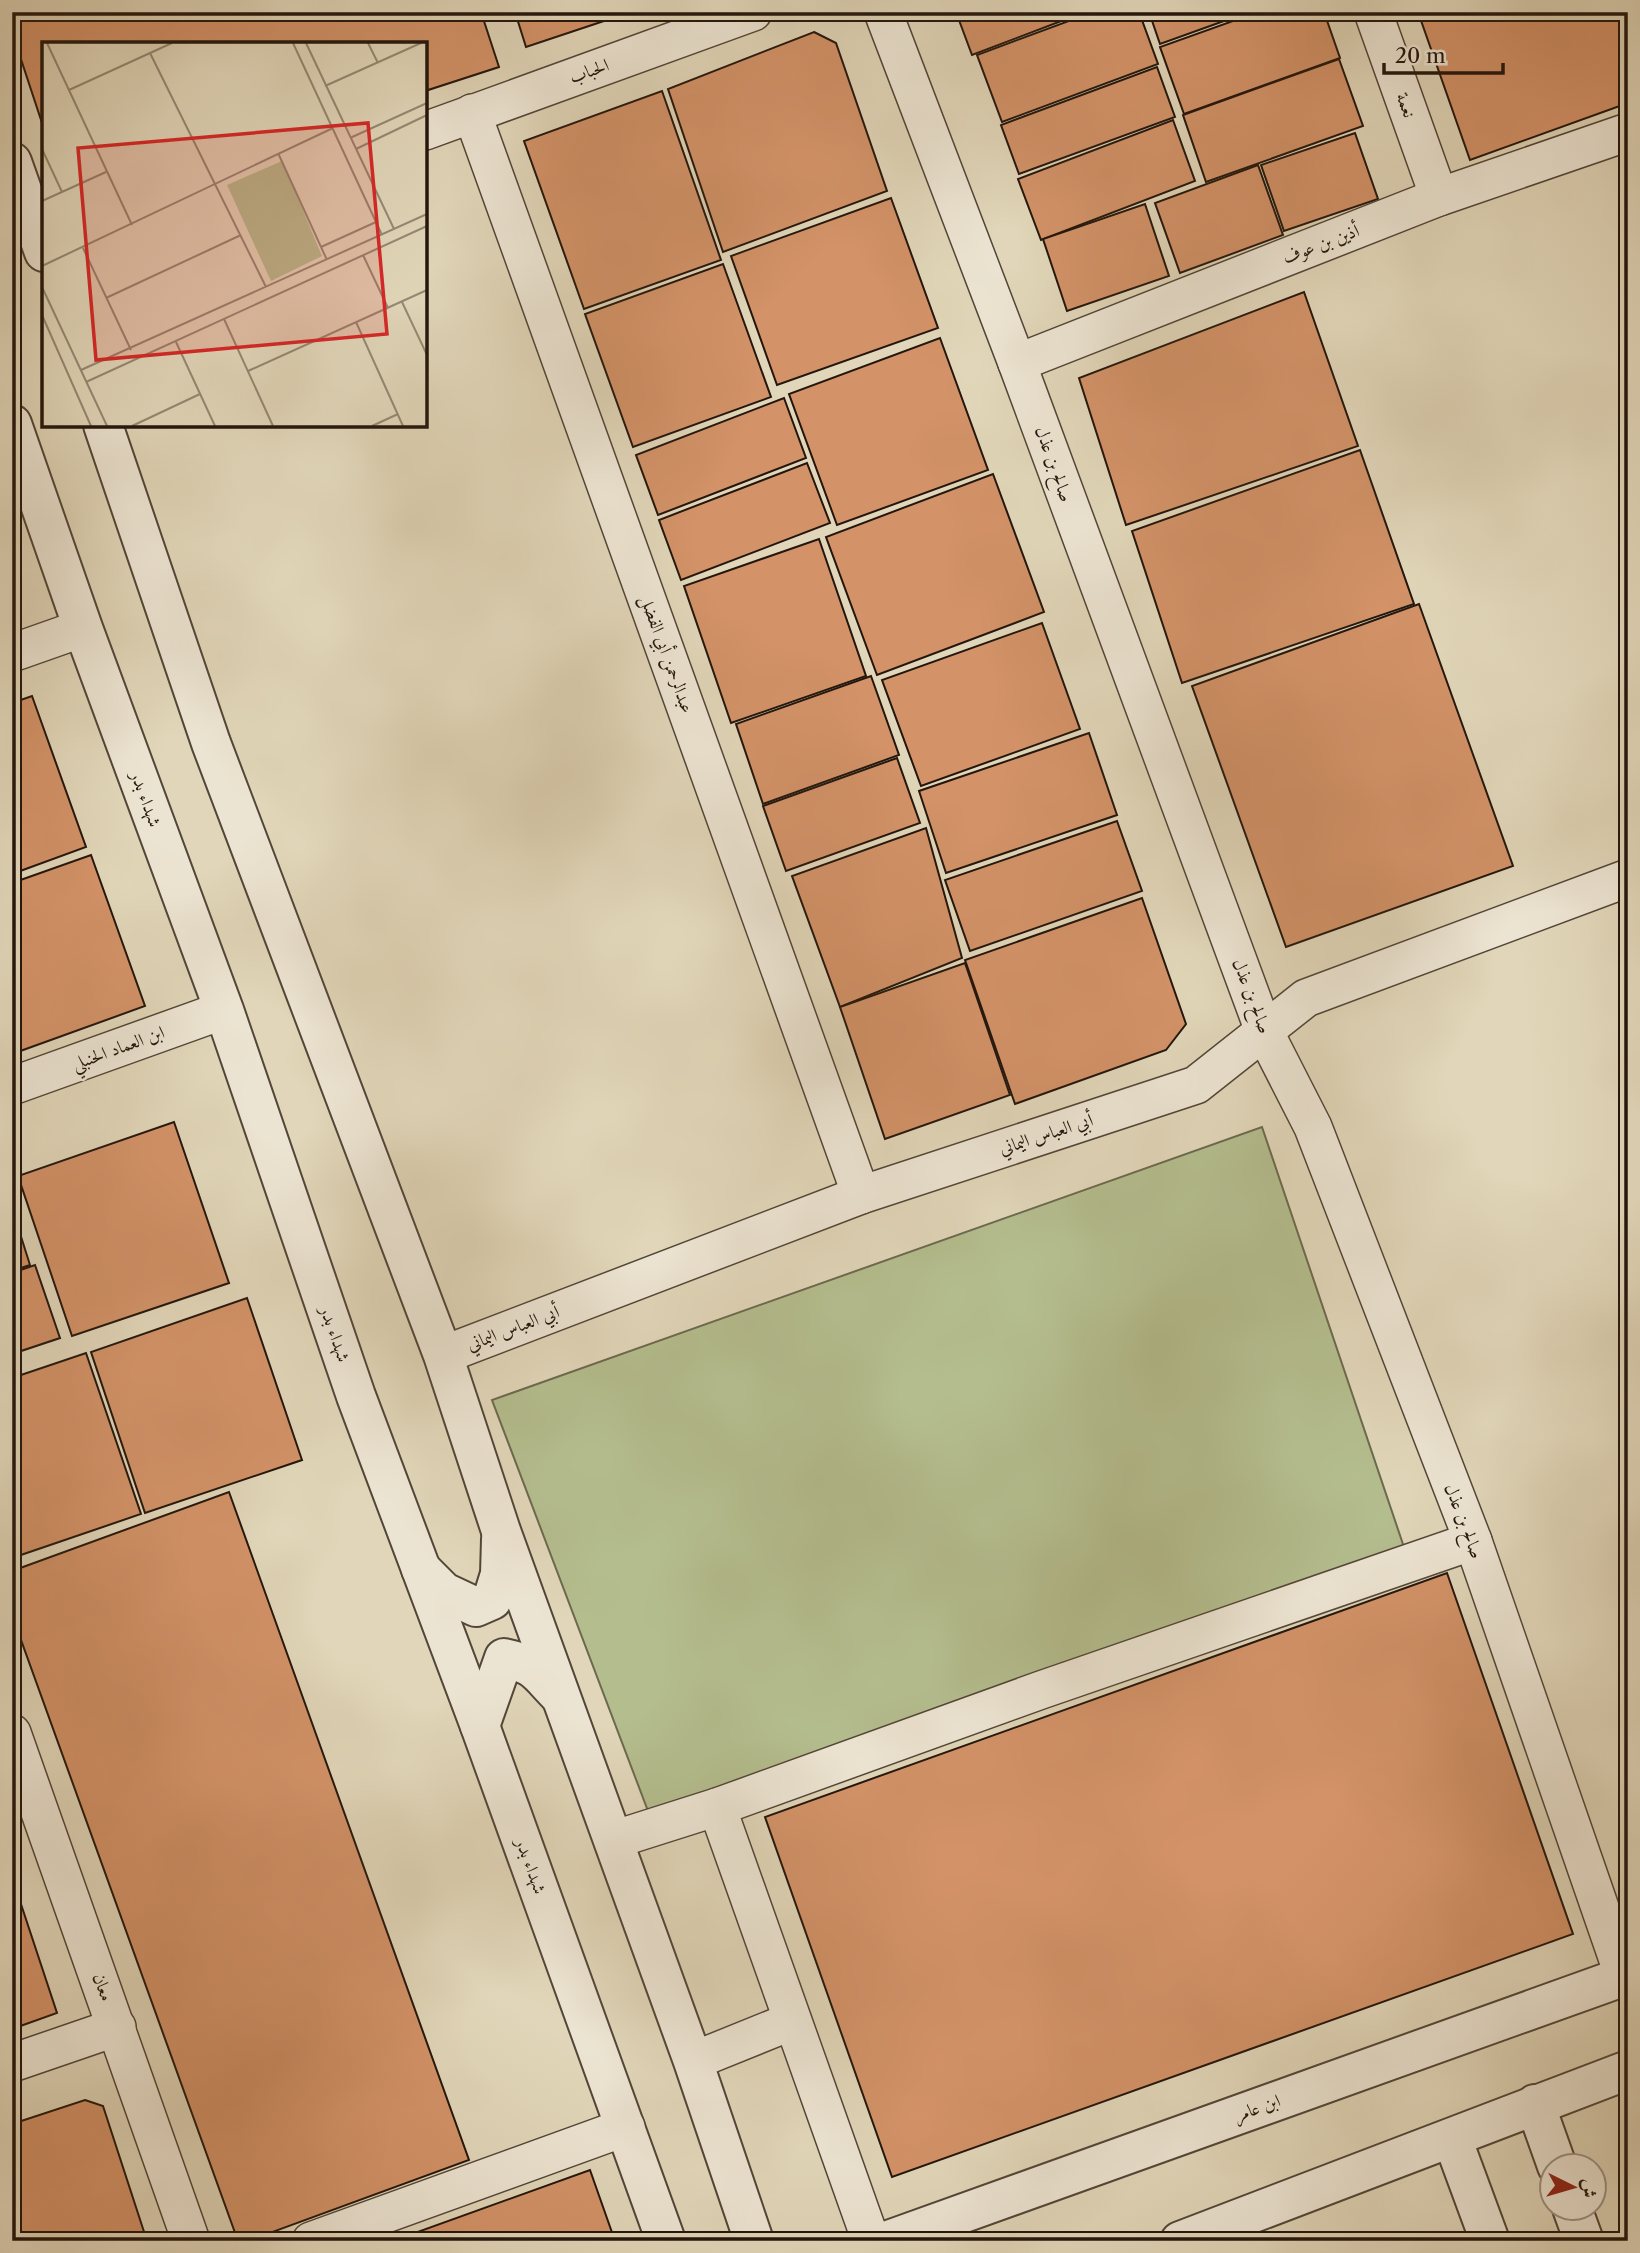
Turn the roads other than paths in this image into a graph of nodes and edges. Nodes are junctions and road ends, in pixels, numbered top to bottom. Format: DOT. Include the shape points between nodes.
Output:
graph roads {
  1 [pos="753,12"];
  2 [pos="883,12"];
  3 [pos="1373,12"];
  4 [pos="472,113"];
  5 [pos="427,130"];
  6 [pos="1628,132"];
  7 [pos="14,175"];
  8 [pos="1439,197"];
  9 [pos="42,247"];
  10 [pos="1017,363"];
  11 [pos="12,424"];
  12 [pos="104,427"];
  13 [pos="83,628"];
  14 [pos="12,653"];
  15 [pos="1628,878"];
  16 [pos="224,1010"];
  17 [pos="1264,1031"];
  18 [pos="12,1086"];
  19 [pos="861,1195"];
  20 [pos="443,1355"];
  21 [pos="501,1531"];
  22 [pos="1473,1541"];
  23 [pos="421,1569"];
  24 [pos="563,1699"];
  25 [pos="480,1726"];
  26 [pos="12,1733"];
  27 [pos="717,1807"];
  28 [pos="613,1840"];
  29 [pos="1626,1976"];
  30 [pos="792,2021"];
  31 [pos="117,2027"];
  32 [pos="693,2061"];
  33 [pos="12,2063"];
  34 [pos="1628,2070"];
  35 [pos="1535,2104"];
  36 [pos="626,2127"];
  37 [pos="1452,2138"];
  38 [pos="1552,2152"];
  39 [pos="1577,2222"];
  40 [pos="191,2241"];
  41 [pos="311,2241"];
  42 [pos="666,2241"];
  43 [pos="754,2241"];
  44 [pos="871,2241"];
  45 [pos="886,2241"];
  46 [pos="1180,2241"];
  47 [pos="1490,2241"];
  48 [pos="1584,2241"];
  1 -- 4 [label="street, الحباب"];
  2 -- 10 [label="street, صالح بن عذل"];
  3 -- 8 [label="street, نعمة"];
  4 -- 5 [label="street, الحباب"];
  4 -- 19 [label="street, عبدالرحمن أبي الفضل"];
  6 -- 8 [label="street, أذين بن عوف"];
  7 -- 9 [label="street"];
  8 -- 10 [label="street, أذين بن عوف"];
  10 -- 17 [label="street, صالح بن عذل"];
  11 -- 13 [label="street, شهداء بدر"];
  12 -- 20 [label="street" via="211,743"];
  13 -- 14 [label="street"];
  13 -- 16 [label="street, شهداء بدر"];
  15 -- 17 [label="street, أبي العباس اليماني" via="1306,998"];
  16 -- 18 [label="street, ابن العماد الحنبلي"];
  16 -- 23 [label="street, شهداء بدر" via="356,1396"];
  17 -- 19 [label="street, أبي العباس اليماني" via="1196,1085"];
  17 -- 22 [label="street, صالح بن عذل" via="1313,1127"];
  19 -- 20 [label="street, أبي العباس اليماني"];
  20 -- 21 [label="street"];
  21 -- 23 [label="street" via="500,1574 492,1600 484,1604 476,1607 444,1592"];
  21 -- 24 [label="street"];
  22 -- 27 [label="street"];
  22 -- 29 [label="street, صالح بن عذل"];
  23 -- 25 [label="street, شهداء بدر"];
  24 -- 25 [label="street" via="539,1671 504,1658"];
  24 -- 28 [label="street"];
  25 -- 36 [label="street, شهداء بدر"];
  26 -- 31 [label="street, معان"];
  27 -- 28 [label="street"];
  27 -- 30 [label="street"];
  28 -- 32 [label="street"];
  29 -- 45 [label="street, ابن عامر"];
  30 -- 32 [label="street"];
  30 -- 44 [label="street"];
  31 -- 33 [label="street"];
  31 -- 40 [label="street, معان"];
  32 -- 43 [label="street"];
  34 -- 35 [label="street"];
  35 -- 37 [label="street"];
  35 -- 38 [label="street"];
  36 -- 41 [label="street"];
  36 -- 42 [label="street, شهداء بدر"];
  37 -- 46 [label="street"];
  37 -- 47 [label="street"];
  39 -- 48 [label="street"];
}
